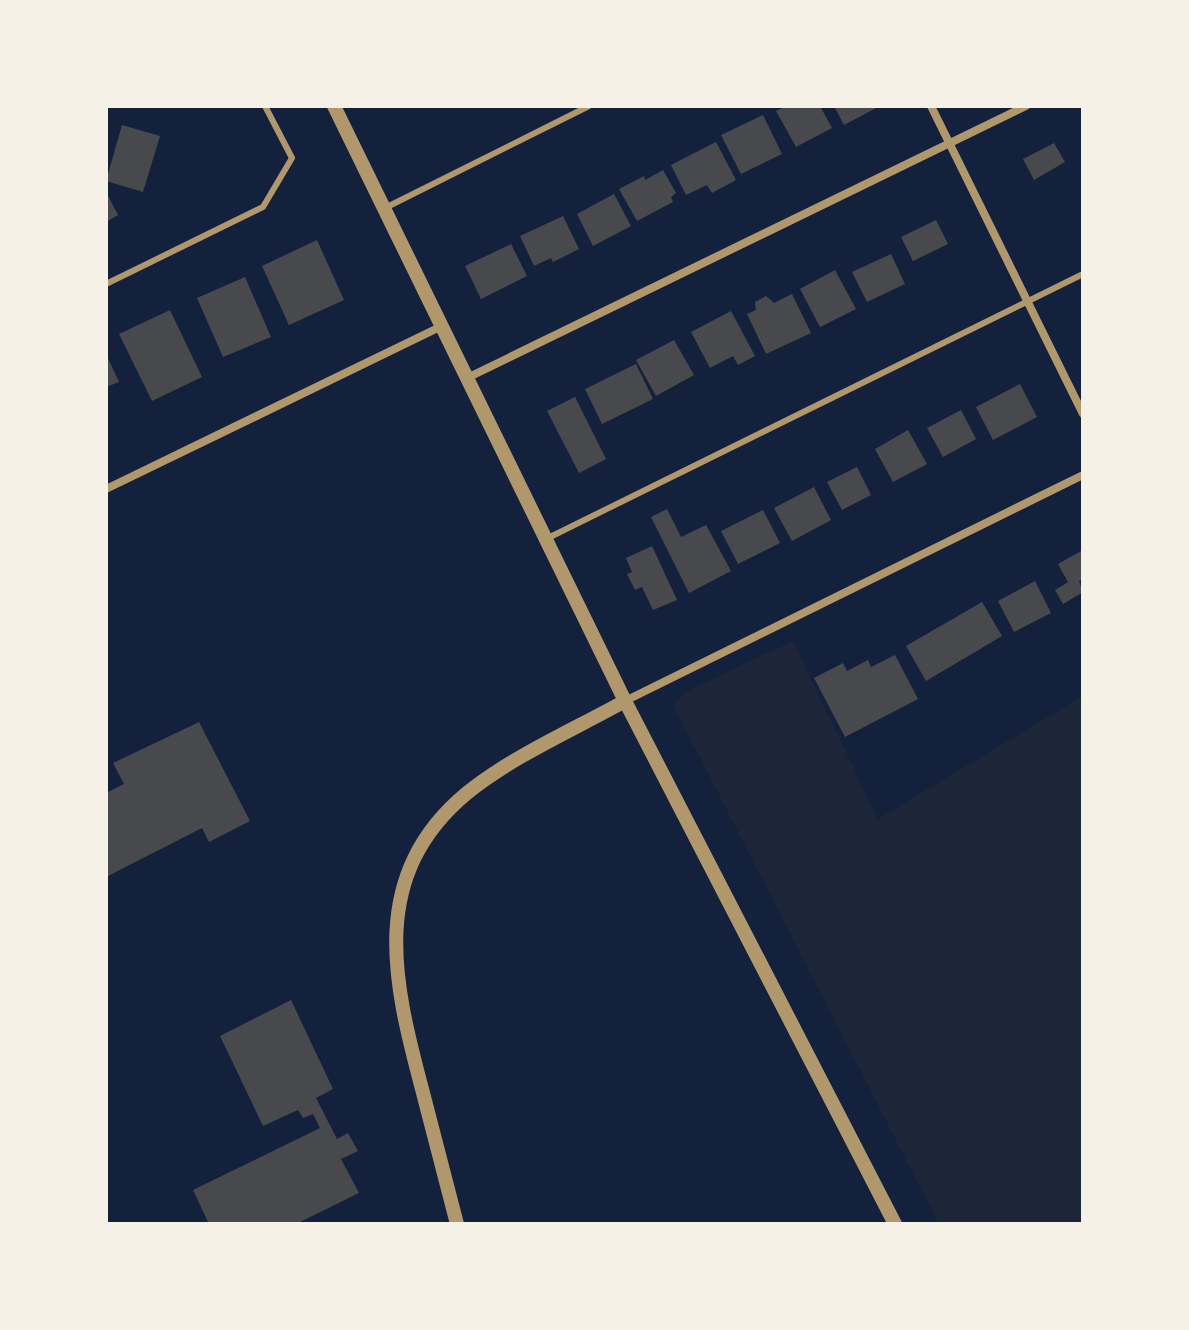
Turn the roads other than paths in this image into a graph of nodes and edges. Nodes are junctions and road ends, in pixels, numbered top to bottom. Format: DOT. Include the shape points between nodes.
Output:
graph roads {
  1 [pos="265,106"];
  2 [pos="334,106"];
  3 [pos="589,106"];
  4 [pos="931,106"];
  5 [pos="1026,106"];
  6 [pos="949,143"];
  7 [pos="385,208"];
  8 [pos="1083,274"];
  9 [pos="106,284"];
  10 [pos="1028,301"];
  11 [pos="442,326"];
  12 [pos="467,378"];
  13 [pos="1083,414"];
  14 [pos="1083,475"];
  15 [pos="106,489"];
  16 [pos="547,538"];
  17 [pos="625,701"];
  18 [pos="457,1224"];
  19 [pos="895,1224"];
  1 -- 9 [label="lane" via="292,158 263,207"];
  2 -- 7 [label="street"];
  3 -- 7 [label="lane"];
  4 -- 6 [label="street"];
  5 -- 6 [label="street"];
  6 -- 10 [label="street"];
  6 -- 12 [label="street"];
  7 -- 11 [label="street"];
  8 -- 10 [label="lane"];
  10 -- 13 [label="street"];
  10 -- 16 [label="lane"];
  11 -- 12 [label="street"];
  11 -- 15 [label="street"];
  12 -- 16 [label="street"];
  14 -- 17 [label="street"];
  16 -- 17 [label="street"];
  17 -- 18 [label="street" via="468,792 419,847 406,878 394,952 405,1027"];
  17 -- 19 [label="street"];
}
